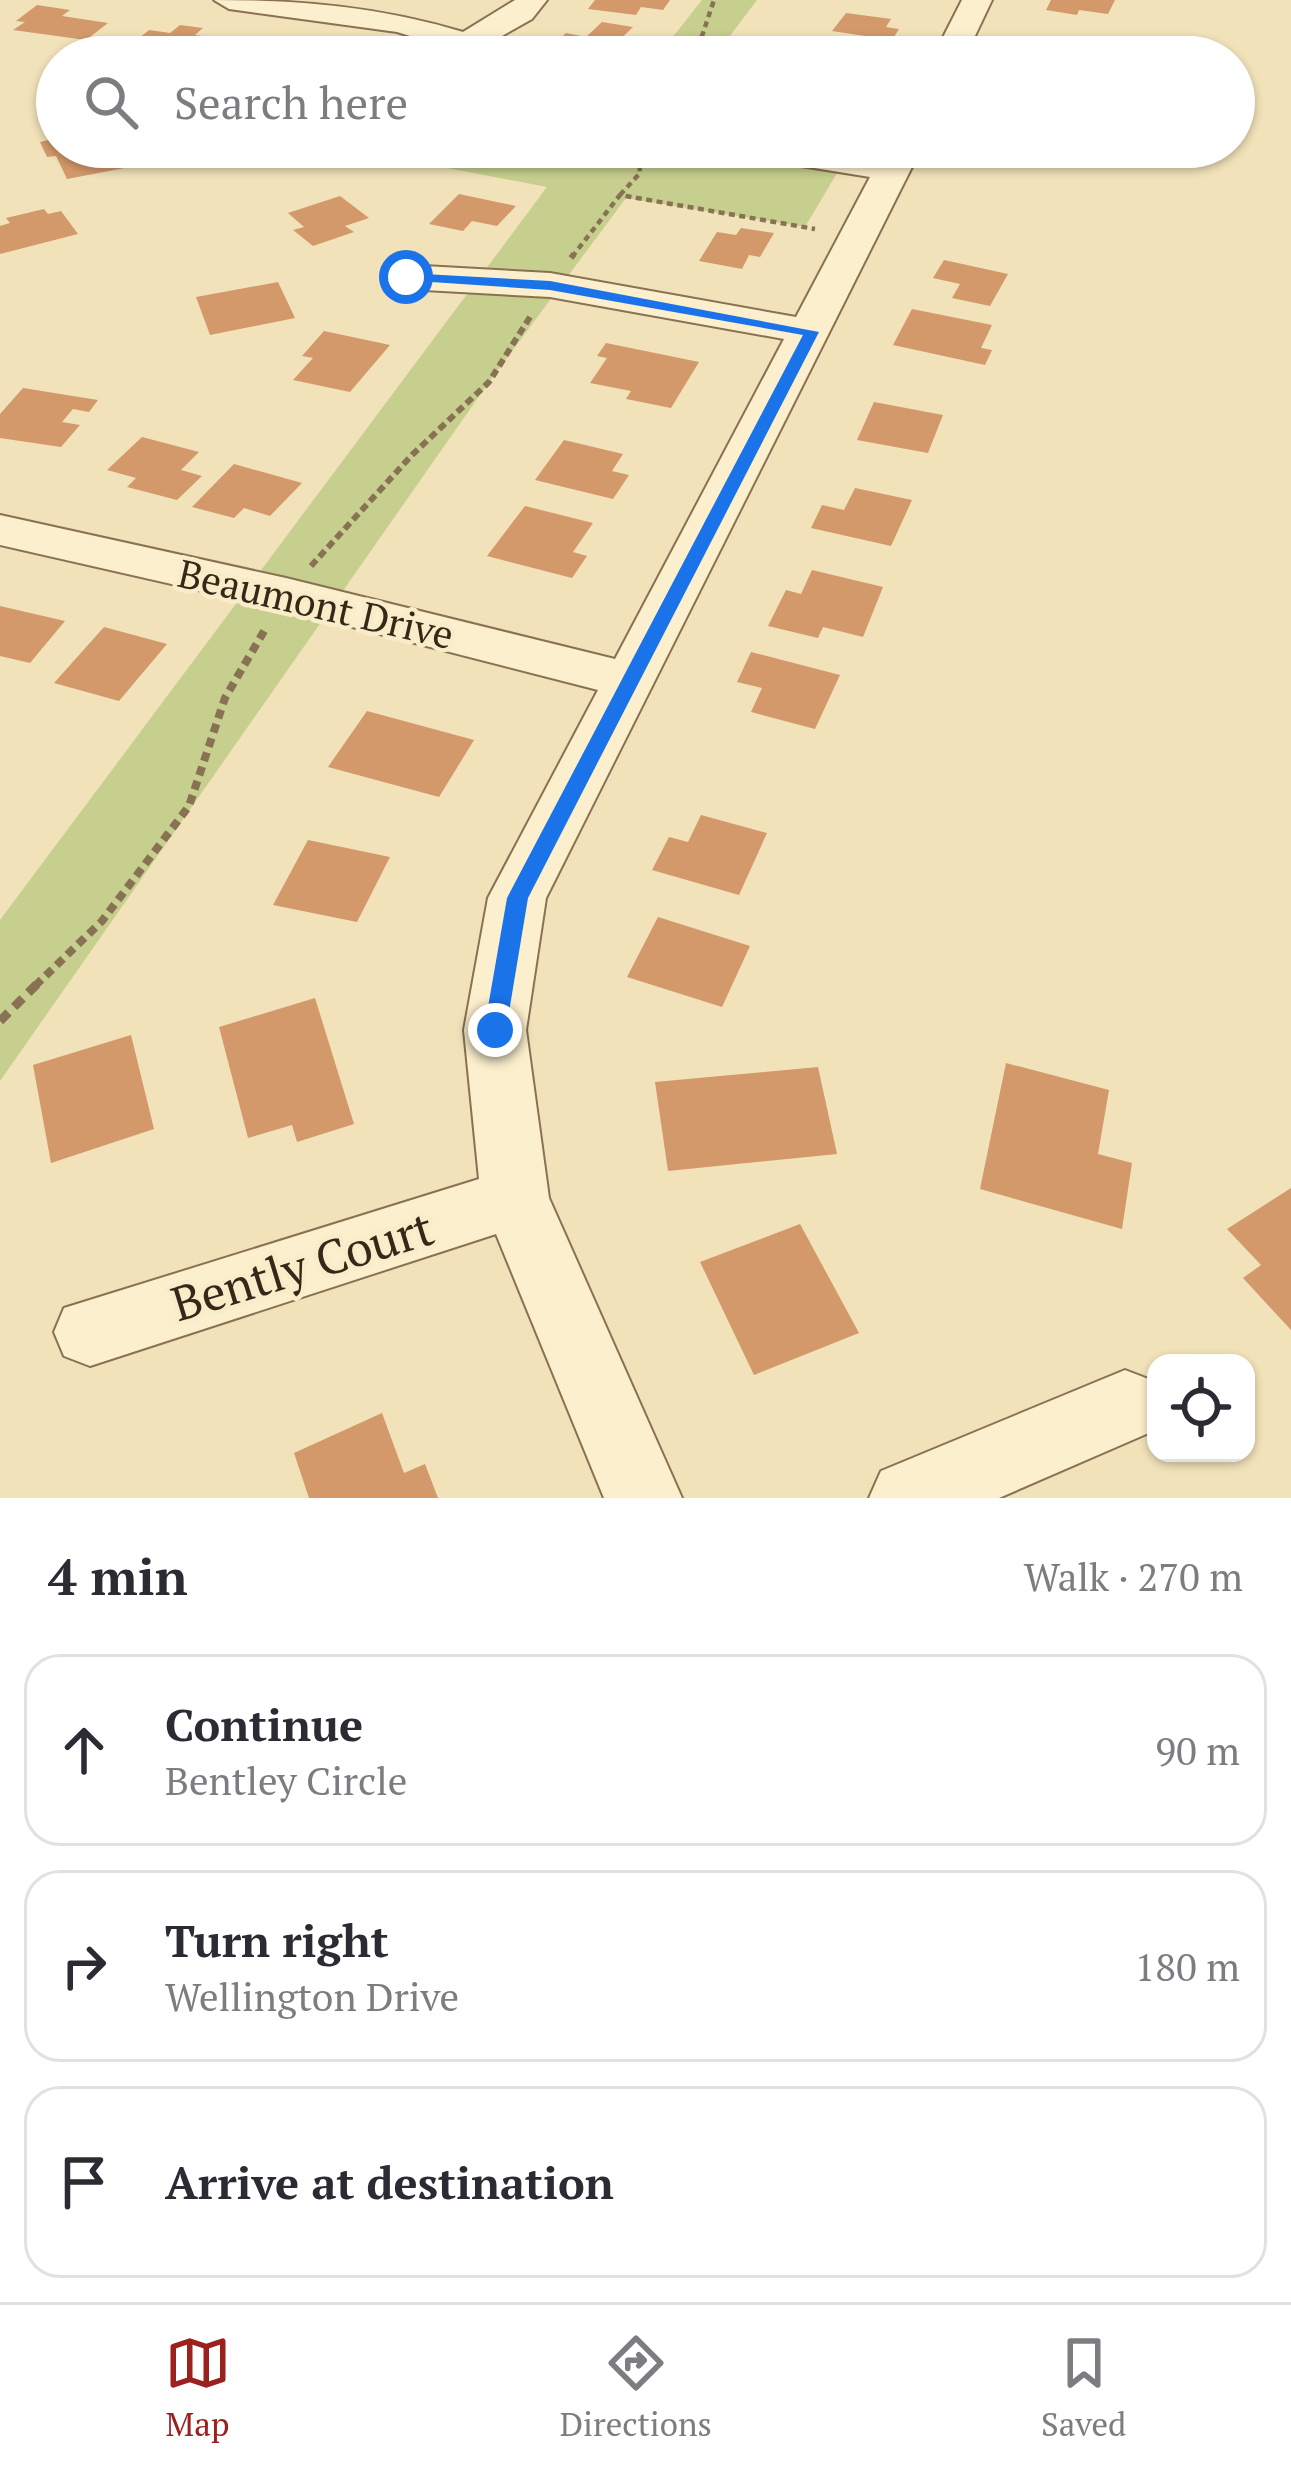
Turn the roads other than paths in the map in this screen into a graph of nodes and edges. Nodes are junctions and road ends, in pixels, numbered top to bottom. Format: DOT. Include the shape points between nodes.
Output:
graph roads {
  1 [pos="229,0"];
  2 [pos="532,0"];
  3 [pos="977,0"];
  4 [pos="452,36"];
  5 [pos="480,36"];
  6 [pos="959,36"];
  7 [pos="893,168"];
  8 [pos="406,277"];
  9 [pos="812,332"];
  10 [pos="0,530"];
  11 [pos="630,680"];
  12 [pos="514,1198"];
  13 [pos="91,1331"];
  14 [pos="1125,1406"];
  15 [pos="643,1498"];
  16 [pos="908,1498"];
  1 -- 4 [label="street"];
  2 -- 5 [label="street"];
  3 -- 6 [label="street"];
  7 -- 9 [label="street"];
  8 -- 9 [label="street" via="550,285"];
  9 -- 11 [label="street"];
  10 -- 11 [label="street, Beaumont Drive"];
  11 -- 12 [label="street" via="517,898 495,1030"];
  12 -- 13 [label="street, Bently Court"];
  12 -- 15 [label="street"];
  14 -- 16 [label="street"];
}
